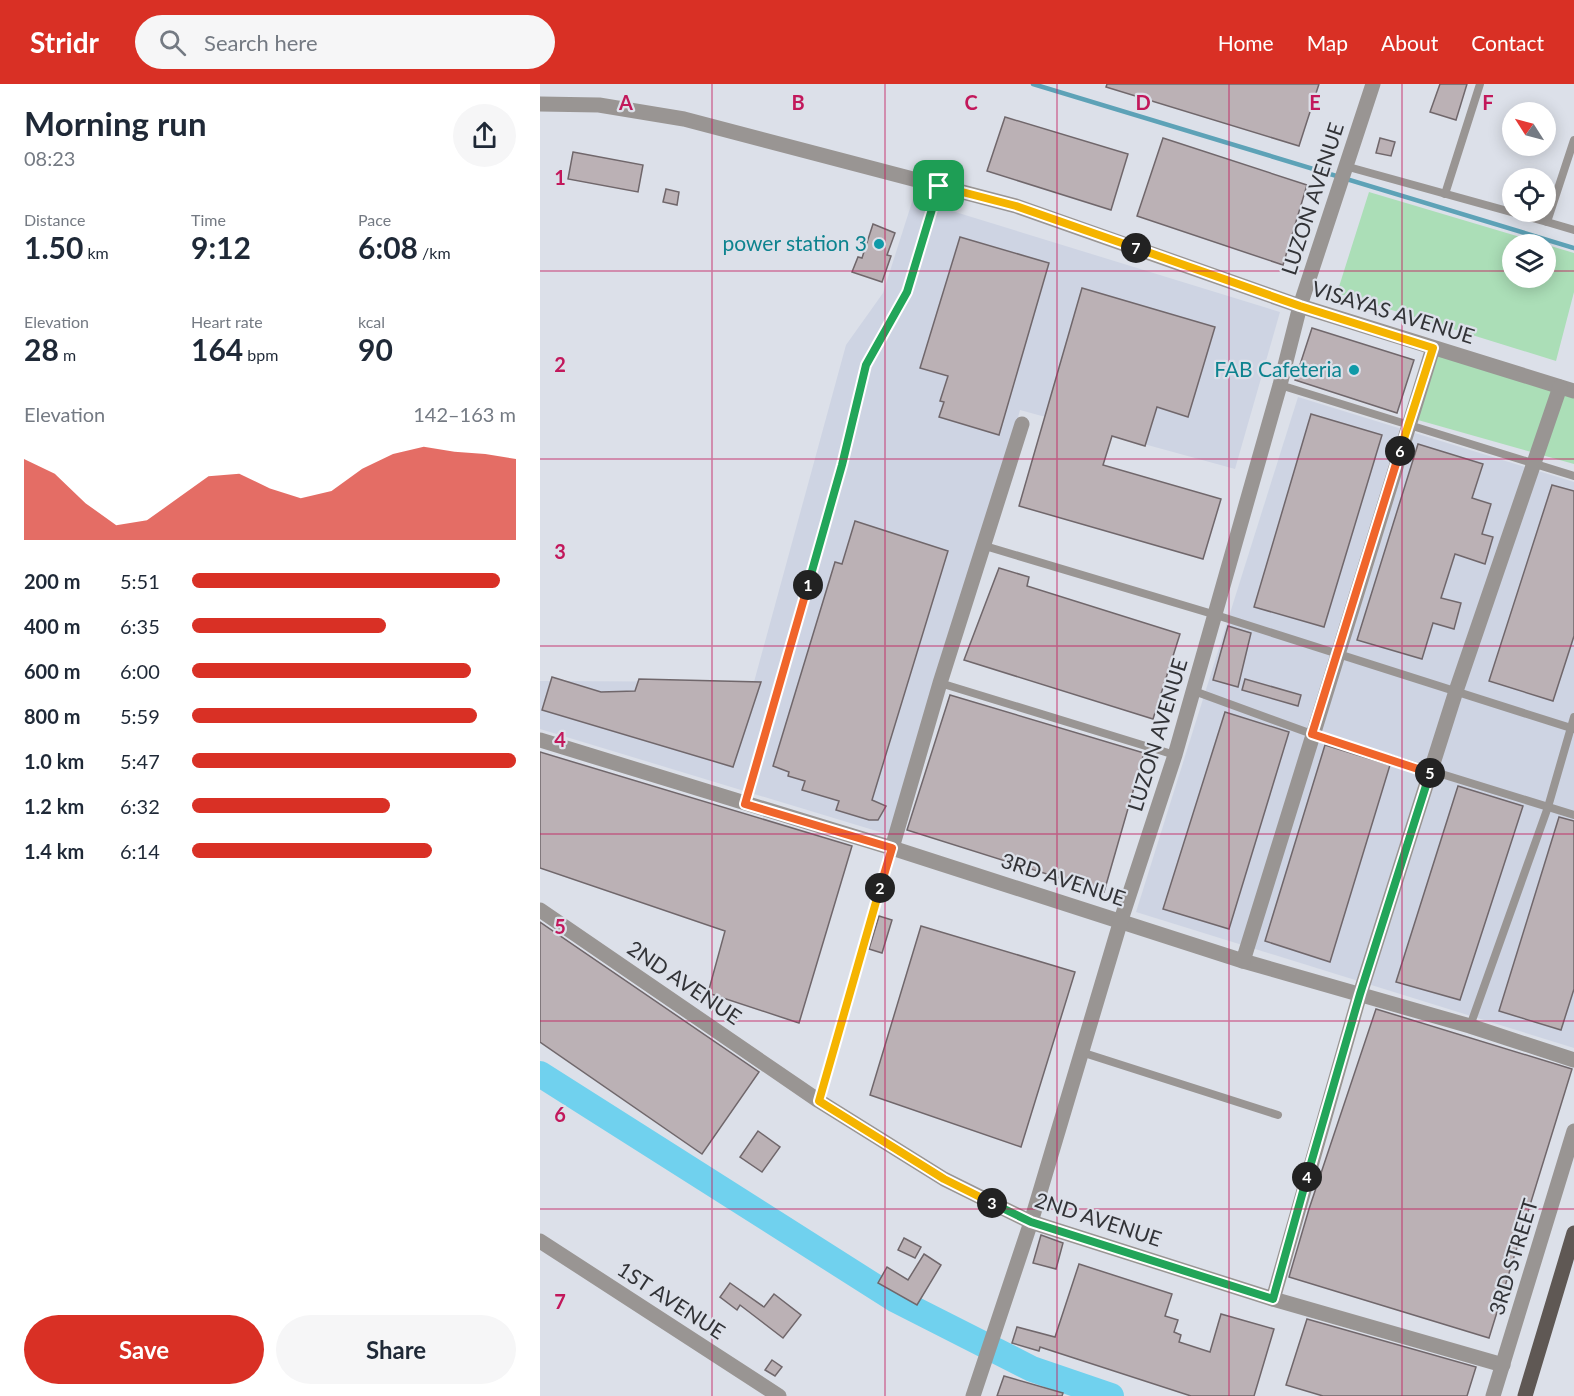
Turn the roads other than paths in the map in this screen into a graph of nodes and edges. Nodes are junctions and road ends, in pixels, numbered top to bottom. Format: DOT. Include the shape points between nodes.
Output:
graph roads {
  1 [pos="1372,84"];
  2 [pos="1480,84"];
  3 [pos="540,104"];
  4 [pos="1574,140"];
  5 [pos="1344,170"];
  6 [pos="939,186"];
  7 [pos="1445,194"];
  8 [pos="1556,195"];
  9 [pos="1502,210"];
  10 [pos="1547,222"];
  11 [pos="1574,230"];
  12 [pos="1300,306"];
  13 [pos="1433,348"];
  14 [pos="1280,385"];
  15 [pos="1567,389"];
  16 [pos="1022,424"];
  17 [pos="1408,426"];
  18 [pos="1534,464"];
  19 [pos="1574,476"];
  20 [pos="985,546"];
  21 [pos="1216,615"];
  22 [pos="1337,655"];
  23 [pos="940,683"];
  24 [pos="1194,691"];
  25 [pos="1456,691"];
  26 [pos="1574,717"];
  27 [pos="1573,729"];
  28 [pos="1312,734"];
  29 [pos="540,740"];
  30 [pos="1175,755"];
  31 [pos="1431,772"];
  32 [pos="745,804"];
  33 [pos="1548,807"];
  34 [pos="1574,814"];
  35 [pos="892,848"];
  36 [pos="540,910"];
  37 [pos="1121,920"];
  38 [pos="1243,961"];
  39 [pos="1360,994"];
  40 [pos="1470,1026"];
  41 [pos="1081,1052"];
  42 [pos="1574,1060"];
  43 [pos="819,1101"];
  44 [pos="1278,1115"];
  45 [pos="1574,1131"];
  46 [pos="1031,1222"];
  47 [pos="1574,1233"];
  48 [pos="540,1241"];
  49 [pos="1273,1299"];
  50 [pos="1503,1365"];
  51 [pos="779,1396"];
  52 [pos="973,1396"];
  53 [pos="1493,1396"];
  54 [pos="1525,1396"];
  1 -- 5 [label="street, LUZON AVENUE"];
  2 -- 7 [label="lane"];
  3 -- 6 [label="street, VISAYAS AVENUE" via="600,105 674,116"];
  4 -- 8 [label="lane"];
  5 -- 7 [label="lane"];
  5 -- 12 [label="street, LUZON AVENUE"];
  6 -- 12 [label="street, VISAYAS AVENUE" via="1016,206"];
  6 -- 32 [label="lane" via="907,292 866,365 842,465"];
  7 -- 9 [label="lane"];
  10 -- 11 [label="lane"];
  12 -- 13 [label="street, VISAYAS AVENUE"];
  12 -- 14 [label="street, LUZON AVENUE"];
  13 -- 15 [label="street, VISAYAS AVENUE"];
  13 -- 17 [label="street"];
  14 -- 17 [label="lane"];
  14 -- 21 [label="street, LUZON AVENUE"];
  15 -- 18 [label="street"];
  16 -- 20 [label="street"];
  17 -- 18 [label="lane"];
  17 -- 22 [label="street"];
  18 -- 19 [label="lane"];
  18 -- 25 [label="street"];
  20 -- 21 [label="lane"];
  20 -- 23 [label="street"];
  21 -- 22 [label="lane"];
  21 -- 24 [label="street, LUZON AVENUE"];
  22 -- 25 [label="lane"];
  22 -- 28 [label="street"];
  23 -- 30 [label="lane"];
  23 -- 35 [label="street"];
  24 -- 28 [label="lane"];
  24 -- 30 [label="street, LUZON AVENUE"];
  25 -- 27 [label="lane"];
  25 -- 31 [label="street"];
  26 -- 27 [label="lane"];
  27 -- 33 [label="lane"];
  28 -- 31 [label="lane"];
  28 -- 38 [label="street"];
  29 -- 32 [label="street, 3RD AVENUE"];
  30 -- 37 [label="street, LUZON AVENUE"];
  31 -- 33 [label="lane"];
  31 -- 39 [label="street"];
  32 -- 35 [label="street, 3RD AVENUE"];
  33 -- 34 [label="lane"];
  33 -- 40 [label="lane"];
  35 -- 37 [label="street, 3RD AVENUE"];
  35 -- 43 [label="lane"];
  36 -- 43 [label="street, 2ND AVENUE"];
  37 -- 38 [label="street, 3RD AVENUE"];
  37 -- 41 [label="street, LUZON AVENUE"];
  38 -- 39 [label="street, 3RD AVENUE"];
  39 -- 40 [label="street, 3RD AVENUE"];
  39 -- 49 [label="street"];
  40 -- 42 [label="street, 3RD AVENUE"];
  41 -- 44 [label="lane"];
  41 -- 46 [label="street, LUZON AVENUE"];
  43 -- 46 [label="street, 2ND AVENUE" via="944,1179"];
  45 -- 50 [label="street, 3RD STREET"];
  46 -- 49 [label="street, 2ND AVENUE"];
  46 -- 52 [label="street, LUZON AVENUE"];
  47 -- 54 [label="main road"];
  48 -- 51 [label="street, 1ST AVENUE"];
  49 -- 50 [label="street, 2ND AVENUE"];
  50 -- 53 [label="street, 3RD STREET"];
}
